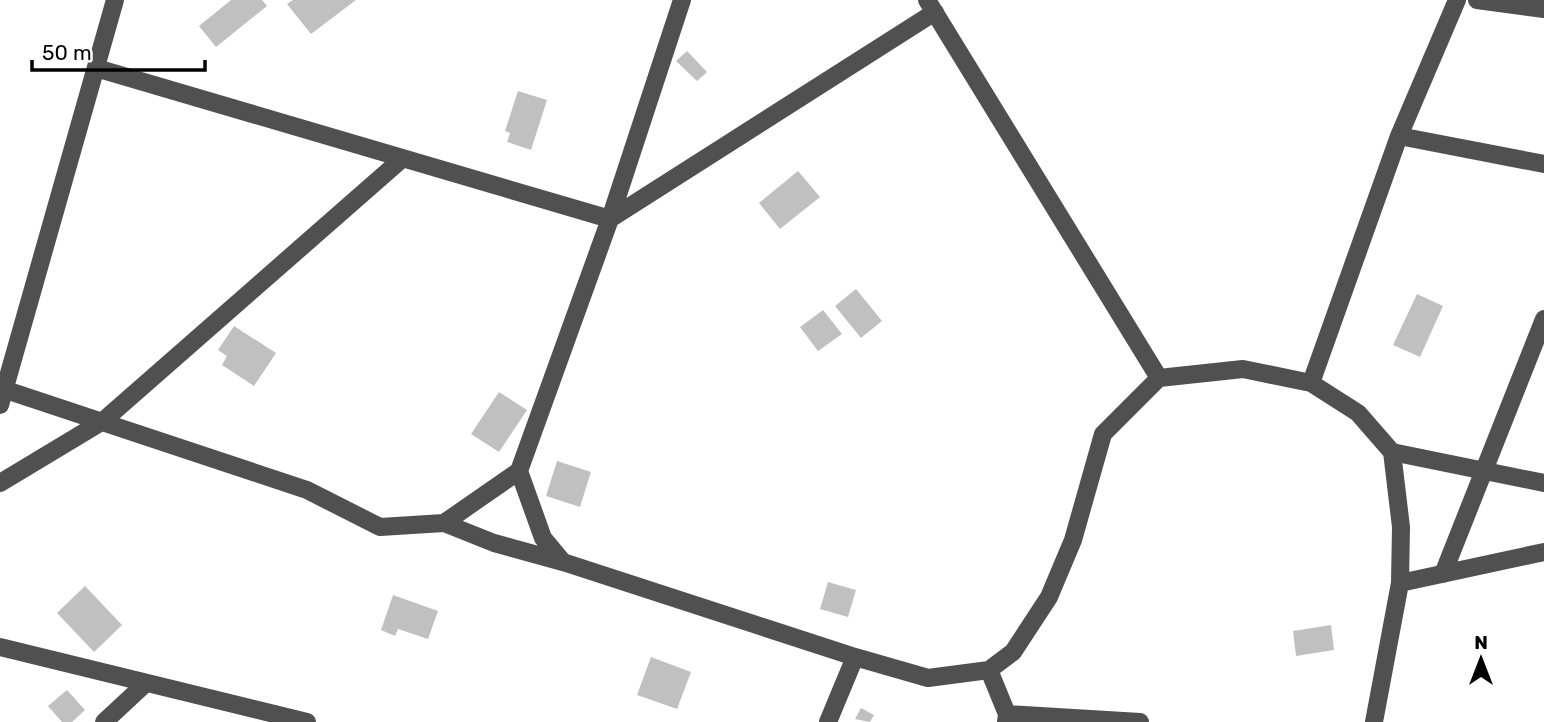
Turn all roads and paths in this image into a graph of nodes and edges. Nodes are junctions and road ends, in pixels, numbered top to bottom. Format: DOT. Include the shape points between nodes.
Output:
graph roads {
  1 [pos="115,0"];
  2 [pos="682,0"];
  3 [pos="1457,0"];
  4 [pos="1477,0"];
  5 [pos="931,6"];
  6 [pos="1544,9"];
  7 [pos="96,68"];
  8 [pos="1399,136"];
  9 [pos="403,158"];
  10 [pos="1544,164"];
  11 [pos="610,219"];
  12 [pos="1544,319"];
  13 [pos="1159,378"];
  14 [pos="1311,383"];
  15 [pos="2,394"];
  16 [pos="103,421"];
  17 [pos="1392,452"];
  18 [pos="1483,468"];
  19 [pos="520,471"];
  20 [pos="1544,483"];
  21 [pos="0,484"];
  22 [pos="444,523"];
  23 [pos="1544,552"];
  24 [pos="563,562"];
  25 [pos="1443,574"];
  26 [pos="1399,583"];
  27 [pos="0,647"];
  28 [pos="855,657"];
  29 [pos="989,670"];
  30 [pos="146,683"];
  31 [pos="1007,718"];
  32 [pos="104,722"];
  33 [pos="307,722"];
  34 [pos="828,722"];
  35 [pos="1140,722"];
  36 [pos="1369,722"];
  1 -- 7 [label="street"];
  2 -- 11 [label="street"];
  3 -- 8 [label="street"];
  4 -- 6 [label="street"];
  5 -- 11 [label="street"];
  5 -- 13 [label="street"];
  7 -- 9 [label="street"];
  7 -- 15 [label="street"];
  8 -- 10 [label="street"];
  8 -- 14 [label="street"];
  9 -- 11 [label="street"];
  9 -- 16 [label="street"];
  11 -- 19 [label="street"];
  12 -- 18 [label="street"];
  13 -- 14 [label="street" via="1242,369"];
  13 -- 29 [label="street" via="1103,434 1073,540 1049,597 1013,652"];
  14 -- 17 [label="street" via="1358,413"];
  15 -- 16 [label="street"];
  16 -- 21 [label="street"];
  16 -- 22 [label="street" via="307,490 380,527"];
  17 -- 18 [label="street"];
  17 -- 26 [label="street" via="1401,527"];
  18 -- 20 [label="street"];
  18 -- 25 [label="street"];
  19 -- 22 [label="street"];
  19 -- 24 [label="street" via="543,538"];
  22 -- 24 [label="street"];
  23 -- 25 [label="street"];
  24 -- 28 [label="street"];
  25 -- 26 [label="street"];
  26 -- 36 [label="street"];
  27 -- 30 [label="street"];
  28 -- 29 [label="street" via="928,678"];
  28 -- 34 [label="street"];
  29 -- 31 [label="street"];
  30 -- 32 [label="street"];
  30 -- 33 [label="street"];
  31 -- 35 [label="street"];
}
